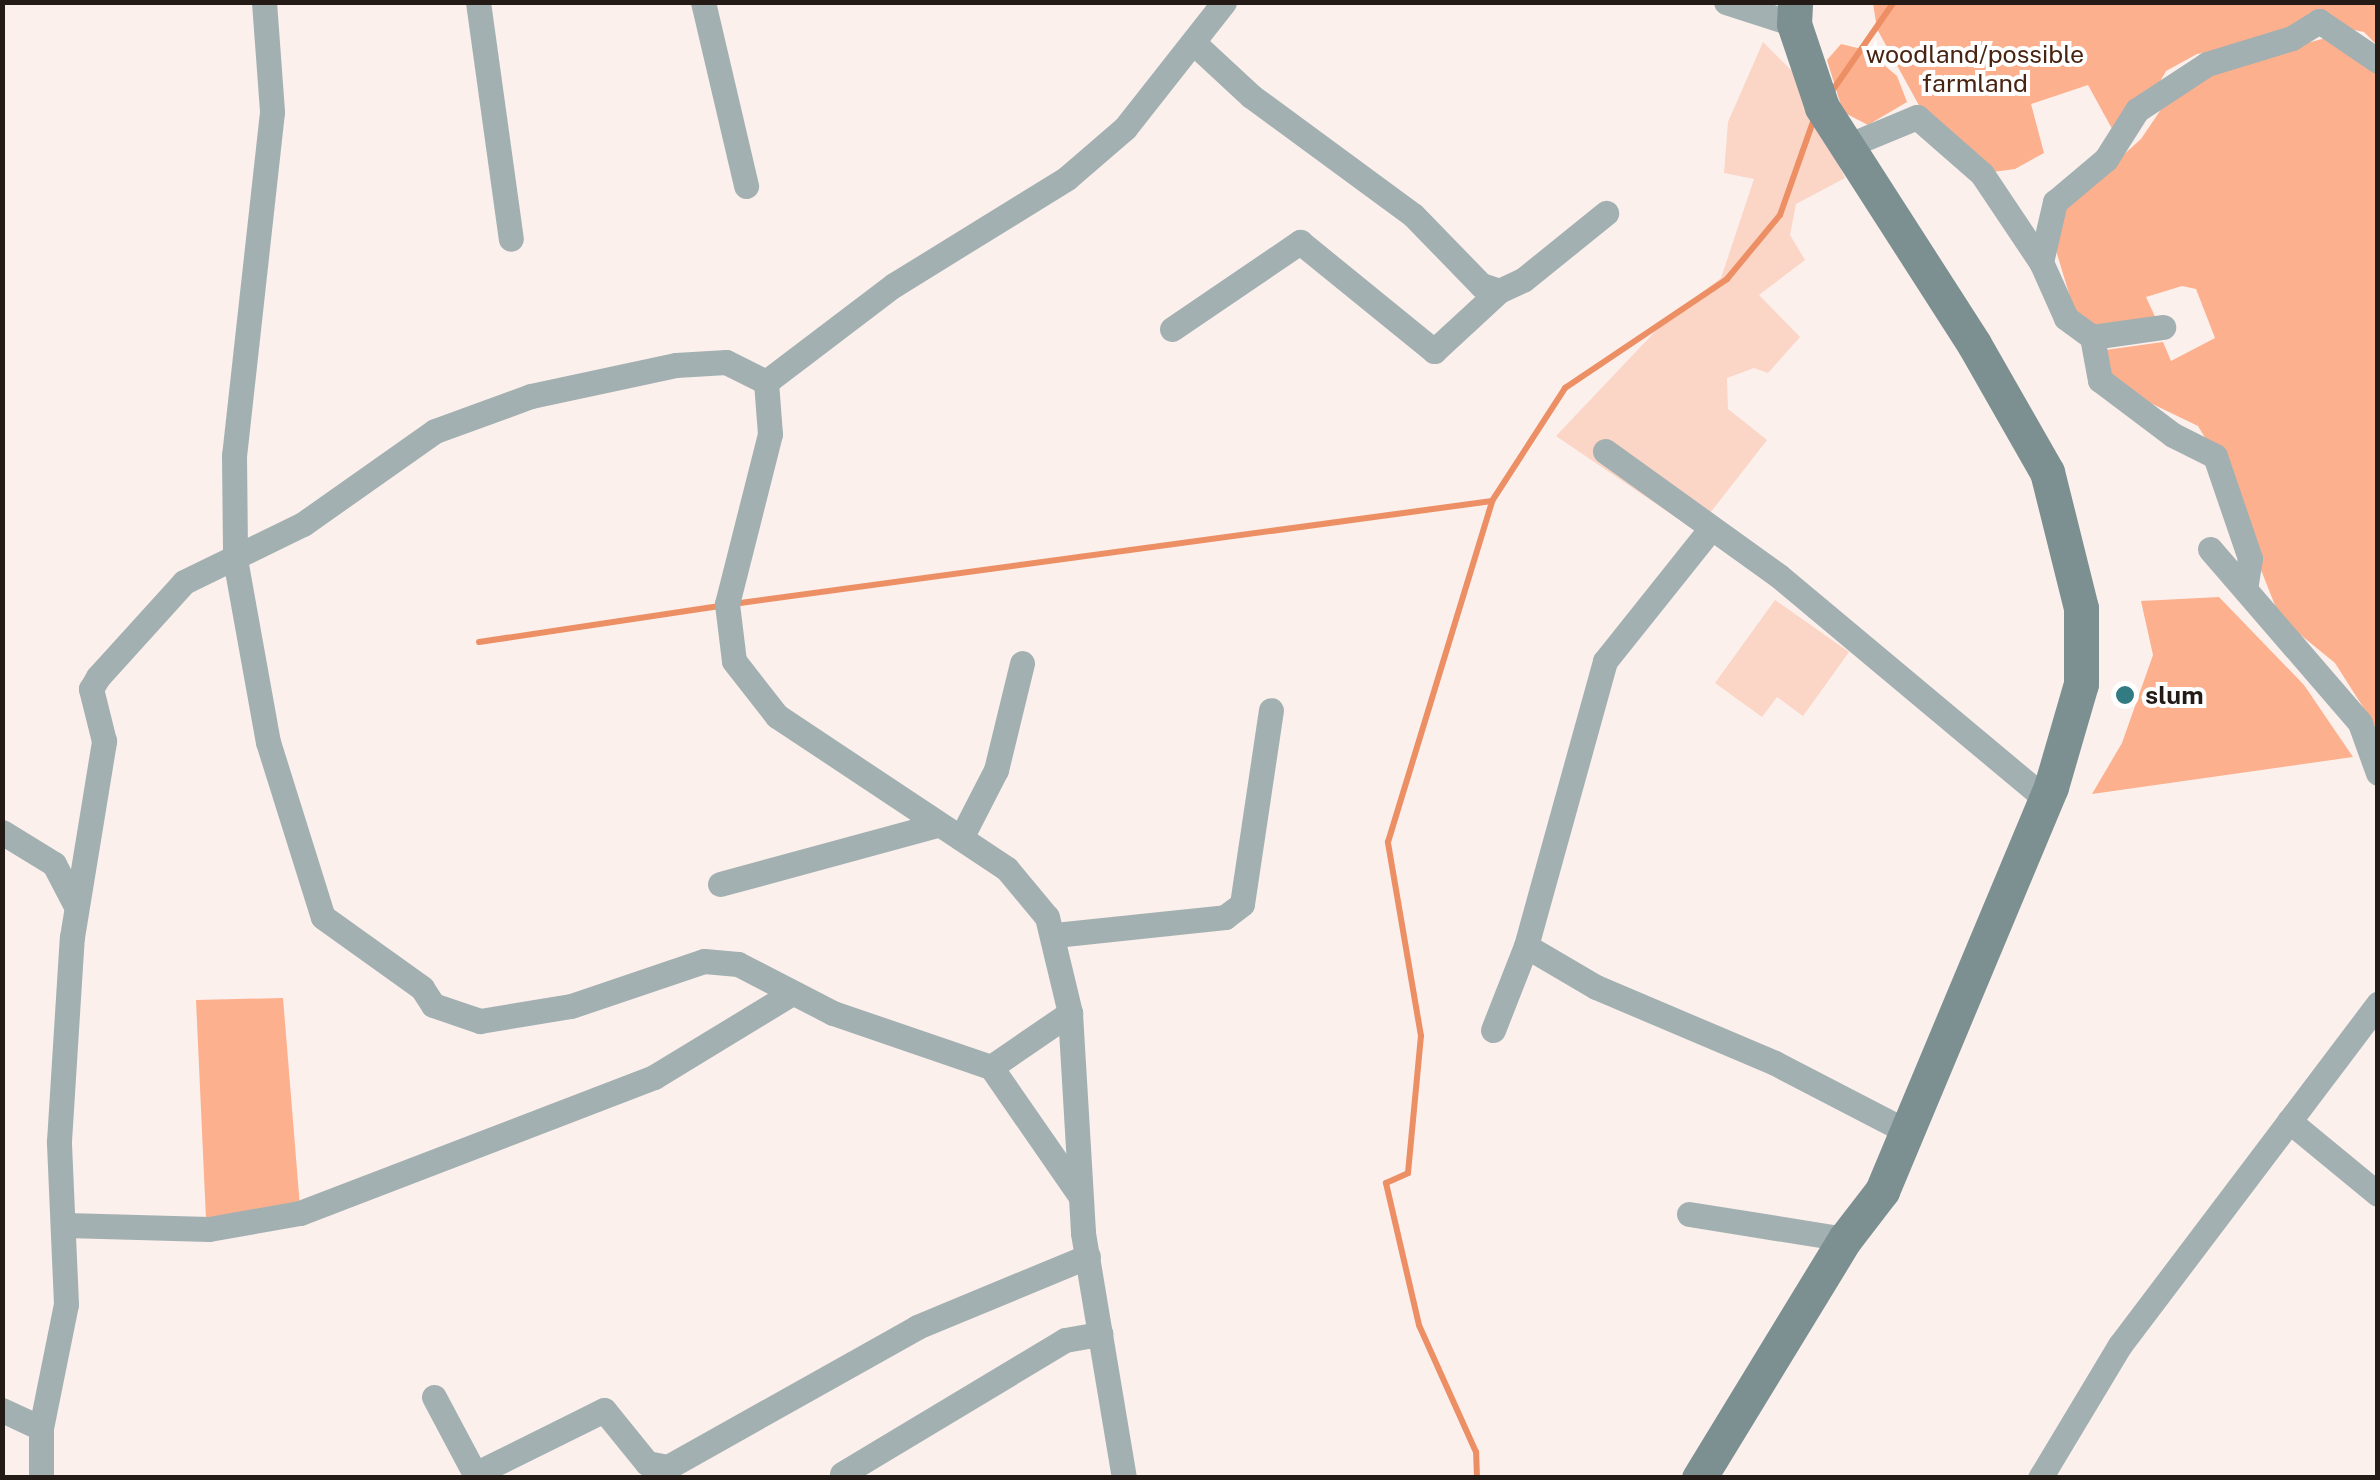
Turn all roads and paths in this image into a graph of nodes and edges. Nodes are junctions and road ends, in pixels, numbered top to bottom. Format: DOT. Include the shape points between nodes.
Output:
graph roads {
  1 [pos="264,2"];
  2 [pos="478,2"];
  3 [pos="703,2"];
  4 [pos="1224,2"];
  5 [pos="1726,2"];
  6 [pos="1794,13"];
  7 [pos="1196,45"];
  8 [pos="2378,61"];
  9 [pos="1847,146"];
  10 [pos="746,186"];
  11 [pos="1606,214"];
  12 [pos="511,239"];
  13 [pos="2041,262"];
  14 [pos="1499,291"];
  15 [pos="2163,326"];
  16 [pos="1172,329"];
  17 [pos="2092,337"];
  18 [pos="766,382"];
  19 [pos="1605,452"];
  20 [pos="1712,528"];
  21 [pos="2210,549"];
  22 [pos="235,559"];
  23 [pos="2246,588"];
  24 [pos="1022,662"];
  25 [pos="1271,710"];
  26 [pos="2378,773"];
  27 [pos="2046,799"];
  28 [pos="937,825"];
  29 [pos="90,829"];
  30 [pos="2,832"];
  31 [pos="961,838"];
  32 [pos="38,850"];
  33 [pos="720,884"];
  34 [pos="76,906"];
  35 [pos="1055,935"];
  36 [pos="1526,946"];
  37 [pos="792,993"];
  38 [pos="2378,1004"];
  39 [pos="1070,1013"];
  40 [pos="1492,1030"];
  41 [pos="991,1067"];
  42 [pos="2290,1122"];
  43 [pos="1908,1132"];
  44 [pos="1079,1194"];
  45 [pos="2378,1194"];
  46 [pos="1689,1214"];
  47 [pos="66,1225"];
  48 [pos="1845,1239"];
  49 [pos="1088,1256"];
  50 [pos="1100,1334"];
  51 [pos="434,1397"];
  52 [pos="2,1410"];
  53 [pos="41,1428"];
  54 [pos="842,1474"];
  55 [pos="473,1476"];
  56 [pos="41,1478"];
  57 [pos="1124,1478"];
  58 [pos="1699,1478"];
  59 [pos="2040,1478"];
  1 -- 22 [label="street" via="272,112 234,455"];
  2 -- 12 [label="street"];
  3 -- 10 [label="street"];
  4 -- 7 [label="street"];
  5 -- 6 [label="street"];
  6 -- 9 [label="main road" via="1822,107"];
  7 -- 14 [label="street" via="1252,96 1412,216 1481,285"];
  7 -- 18 [label="street" via="1125,128 1068,178 894,285"];
  8 -- 13 [label="street" via="2320,21 2292,38 2206,64 2137,110 2106,160 2055,202"];
  9 -- 13 [label="street" via="1917,117 1982,174"];
  9 -- 27 [label="main road" via="1983,360 2047,472 2064,523 2081,608 2081,684"];
  11 -- 14 [label="street" via="1523,280"];
  13 -- 17 [label="street" via="2066,318"];
  14 -- 16 [label="street" via="1434,351 1300,242"];
  15 -- 17 [label="street"];
  17 -- 23 [label="street" via="2100,380 2173,435 2214,456 2250,558"];
  18 -- 22 [label="street" via="726,362 676,365 532,396 436,431 356,491"];
  18 -- 28 [label="street" via="770,434 727,604 734,660 777,716"];
  19 -- 20 [label="street"];
  20 -- 27 [label="street" via="1794,588"];
  20 -- 36 [label="street" via="1605,661"];
  21 -- 23 [label="street"];
  22 -- 29 [label="street" via="165,597 91,689 104,741"];
  22 -- 37 [label="street" via="268,742 318,907 330,924 422,988 433,1006 480,1021 518,1017 704,961 738,964"];
  23 -- 26 [label="street" via="2360,723"];
  24 -- 31 [label="street" via="996,770"];
  25 -- 35 [label="street" via="1242,904 1224,917"];
  27 -- 43 [label="main road"];
  28 -- 31 [label="street"];
  28 -- 33 [label="street"];
  29 -- 32 [label="street" via="54,855"];
  29 -- 34 [label="street"];
  30 -- 32 [label="street"];
  31 -- 35 [label="street" via="1035,896"];
  32 -- 34 [label="street" via="54,864"];
  34 -- 47 [label="street" via="58,1140"];
  35 -- 39 [label="street"];
  36 -- 40 [label="street"];
  36 -- 43 [label="street" via="1614,996 1774,1064"];
  37 -- 41 [label="street" via="908,1043"];
  37 -- 47 [label="street" via="654,1076 300,1213 209,1229"];
  38 -- 42 [label="street"];
  39 -- 41 [label="street"];
  39 -- 44 [label="street"];
  41 -- 44 [label="street"];
  42 -- 45 [label="street"];
  42 -- 59 [label="street" via="2120,1345"];
  43 -- 48 [label="main road" via="1882,1191"];
  44 -- 49 [label="street"];
  46 -- 48 [label="street"];
  47 -- 53 [label="street" via="66,1304"];
  48 -- 58 [label="main road"];
  49 -- 50 [label="street"];
  49 -- 55 [label="street" via="916,1327 668,1467 647,1463 604,1410"];
  50 -- 54 [label="street" via="1065,1340"];
  50 -- 57 [label="street"];
  51 -- 55 [label="street"];
  52 -- 53 [label="street"];
  53 -- 56 [label="street"];
}
